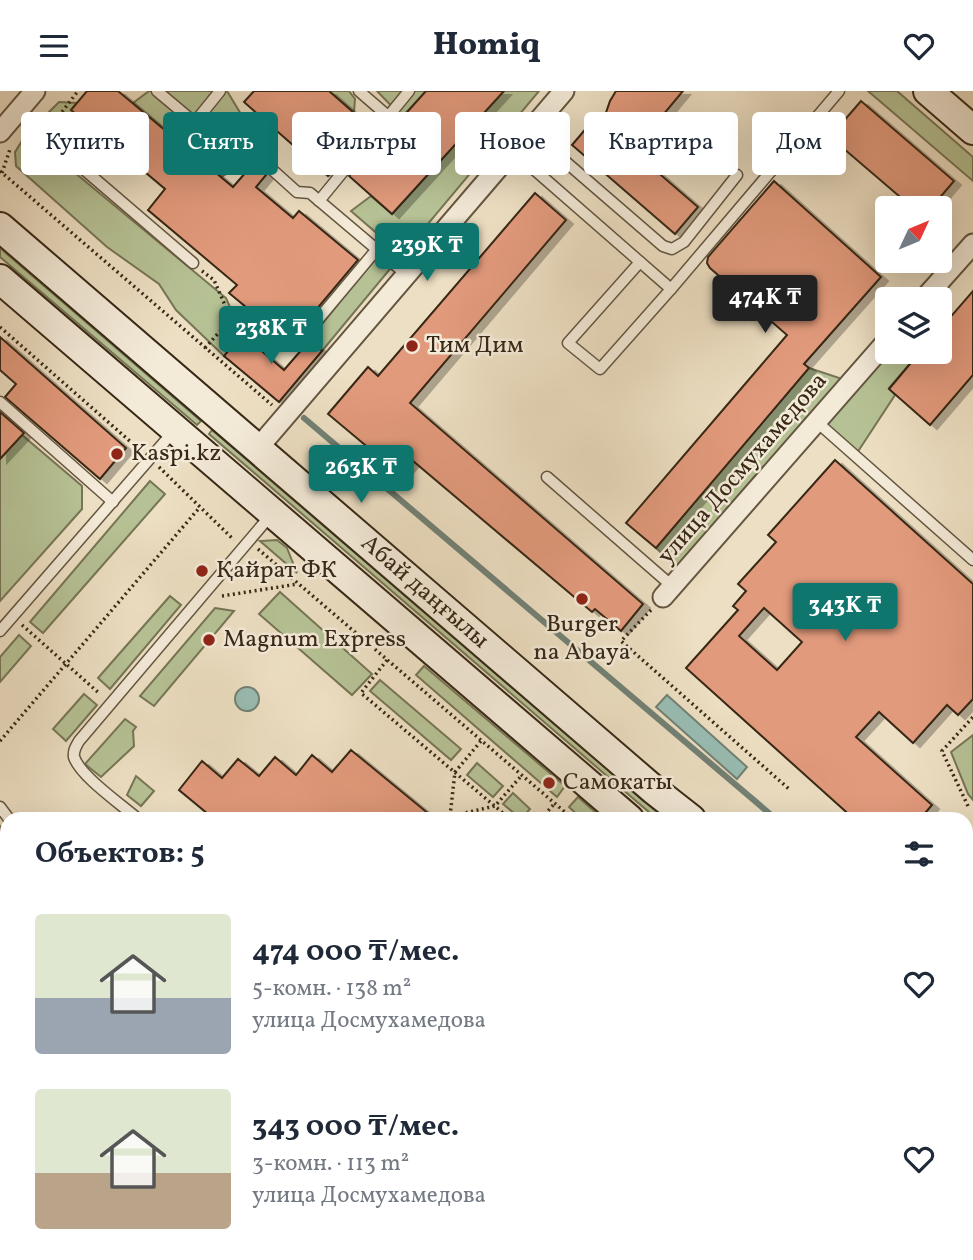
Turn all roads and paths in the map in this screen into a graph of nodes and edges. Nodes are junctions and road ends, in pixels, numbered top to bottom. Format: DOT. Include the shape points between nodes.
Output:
graph roads {
  1 [pos="35,91"];
  2 [pos="78,91"];
  3 [pos="157,91"];
  4 [pos="220,91"];
  5 [pos="359,91"];
  6 [pos="409,91"];
  7 [pos="564,91"];
  8 [pos="839,91"];
  9 [pos="928,91"];
  10 [pos="17,112"];
  11 [pos="62,112"];
  12 [pos="183,112"];
  13 [pos="203,112"];
  14 [pos="383,112"];
  15 [pos="393,112"];
  16 [pos="546,112"];
  17 [pos="21,115"];
  18 [pos="973,130"];
  19 [pos="0,132"];
  20 [pos="570,166"];
  21 [pos="0,171"];
  22 [pos="90,175"];
  23 [pos="278,175"];
  24 [pos="341,175"];
  25 [pos="492,175"];
  26 [pos="540,175"];
  27 [pos="737,175"];
  28 [pos="319,201"];
  29 [pos="0,227"];
  30 [pos="973,244"];
  31 [pos="377,249"];
  32 [pos="192,263"];
  33 [pos="640,263"];
  34 [pos="407,275"];
  35 [pos="0,279"];
  36 [pos="935,287"];
  37 [pos="671,289"];
  38 [pos="231,319"];
  39 [pos="0,327"];
  40 [pos="305,335"];
  41 [pos="205,348"];
  42 [pos="875,355"];
  43 [pos="0,402"];
  44 [pos="285,417"];
  45 [pos="817,422"];
  46 [pos="175,429"];
  47 [pos="258,448"];
  48 [pos="150,459"];
  49 [pos="547,477"];
  50 [pos="113,502"];
  51 [pos="200,507"];
  52 [pos="273,513"];
  53 [pos="246,545"];
  54 [pos="973,560"];
  55 [pos="298,584"];
  56 [pos="668,592"];
  57 [pos="222,596"];
  58 [pos="13,617"];
  59 [pos="0,631"];
  60 [pos="387,660"];
  61 [pos="66,664"];
  62 [pos="111,703"];
  63 [pos="973,717"];
  64 [pos="0,741"];
  65 [pos="481,741"];
  66 [pos="454,772"];
  67 [pos="522,775"];
  68 [pos="789,789"];
  69 [pos="555,803"];
  70 [pos="495,806"];
  71 [pos="968,806"];
  72 [pos="130,812"];
  73 [pos="450,812"];
  74 [pos="472,812"];
  75 [pos="502,812"];
  76 [pos="547,812"];
  77 [pos="565,812"];
  78 [pos="621,812"];
  79 [pos="682,812"];
  1 -- 10 [label="street"];
  2 -- 11 [label="path"];
  3 -- 12 [label="lane"];
  4 -- 13 [label="lane"];
  5 -- 14 [label="lane"];
  6 -- 15 [label="lane"];
  7 -- 16 [label="street"];
  8 -- 37 [label="lane"];
  9 -- 18 [label="main road"];
  10 -- 17 [label="lane"];
  10 -- 19 [label="street"];
  20 -- 27 [label="lane" via="672,249 684,242"];
  21 -- 41 [label="path"];
  22 -- 32 [label="lane"];
  23 -- 28 [label="lane" via="297,192 310,193"];
  24 -- 28 [label="lane"];
  25 -- 34 [label="street"];
  26 -- 33 [label="lane"];
  28 -- 31 [label="lane"];
  29 -- 47 [label="main road, Абай даңғылы"];
  30 -- 36 [label="street"];
  31 -- 34 [label="lane"];
  31 -- 40 [label="lane"];
  32 -- 38 [label="path" via="214,280"];
  33 -- 37 [label="lane"];
  33 -- 37 [label="lane" via="568,343 600,369"];
  34 -- 44 [label="street"];
  35 -- 46 [label="main road, Абай даңғылы"];
  38 -- 40 [label="path" via="270,351 293,347"];
  38 -- 41 [label="path"];
  39 -- 48 [label="path"];
  41 -- 44 [label="path"];
  42 -- 45 [label="street, улица Досмухамедова"];
  43 -- 50 [label="lane"];
  44 -- 47 [label="street"];
  45 -- 54 [label="lane"];
  45 -- 56 [label="street, улица Досмухамедова"];
  46 -- 48 [label="lane"];
  46 -- 52 [label="main road, Абай даңғылы"];
  47 -- 79 [label="main road, Абай даңғылы"];
  48 -- 50 [label="lane"];
  48 -- 51 [label="path"];
  49 -- 56 [label="lane"];
  50 -- 58 [label="lane"];
  51 -- 53 [label="path"];
  51 -- 61 [label="path"];
  52 -- 53 [label="lane"];
  52 -- 78 [label="main road, Абай даңғылы"];
  53 -- 55 [label="path"];
  53 -- 62 [label="lane"];
  55 -- 57 [label="path"];
  55 -- 60 [label="path"];
  56 -- 68 [label="path" via="621,641"];
  58 -- 59 [label="lane"];
  58 -- 61 [label="path"];
  60 -- 65 [label="path"];
  60 -- 66 [label="path" via="361,693"];
  61 -- 62 [label="path"];
  61 -- 64 [label="path"];
  62 -- 72 [label="lane" via="79,741 75,758"];
  63 -- 71 [label="path" via="942,751"];
  65 -- 66 [label="path"];
  65 -- 67 [label="path"];
  66 -- 70 [label="path"];
  66 -- 73 [label="path"];
  67 -- 69 [label="path"];
  67 -- 70 [label="path"];
  69 -- 76 [label="path"];
  69 -- 77 [label="path"];
  70 -- 74 [label="path"];
  70 -- 75 [label="path"];
}
